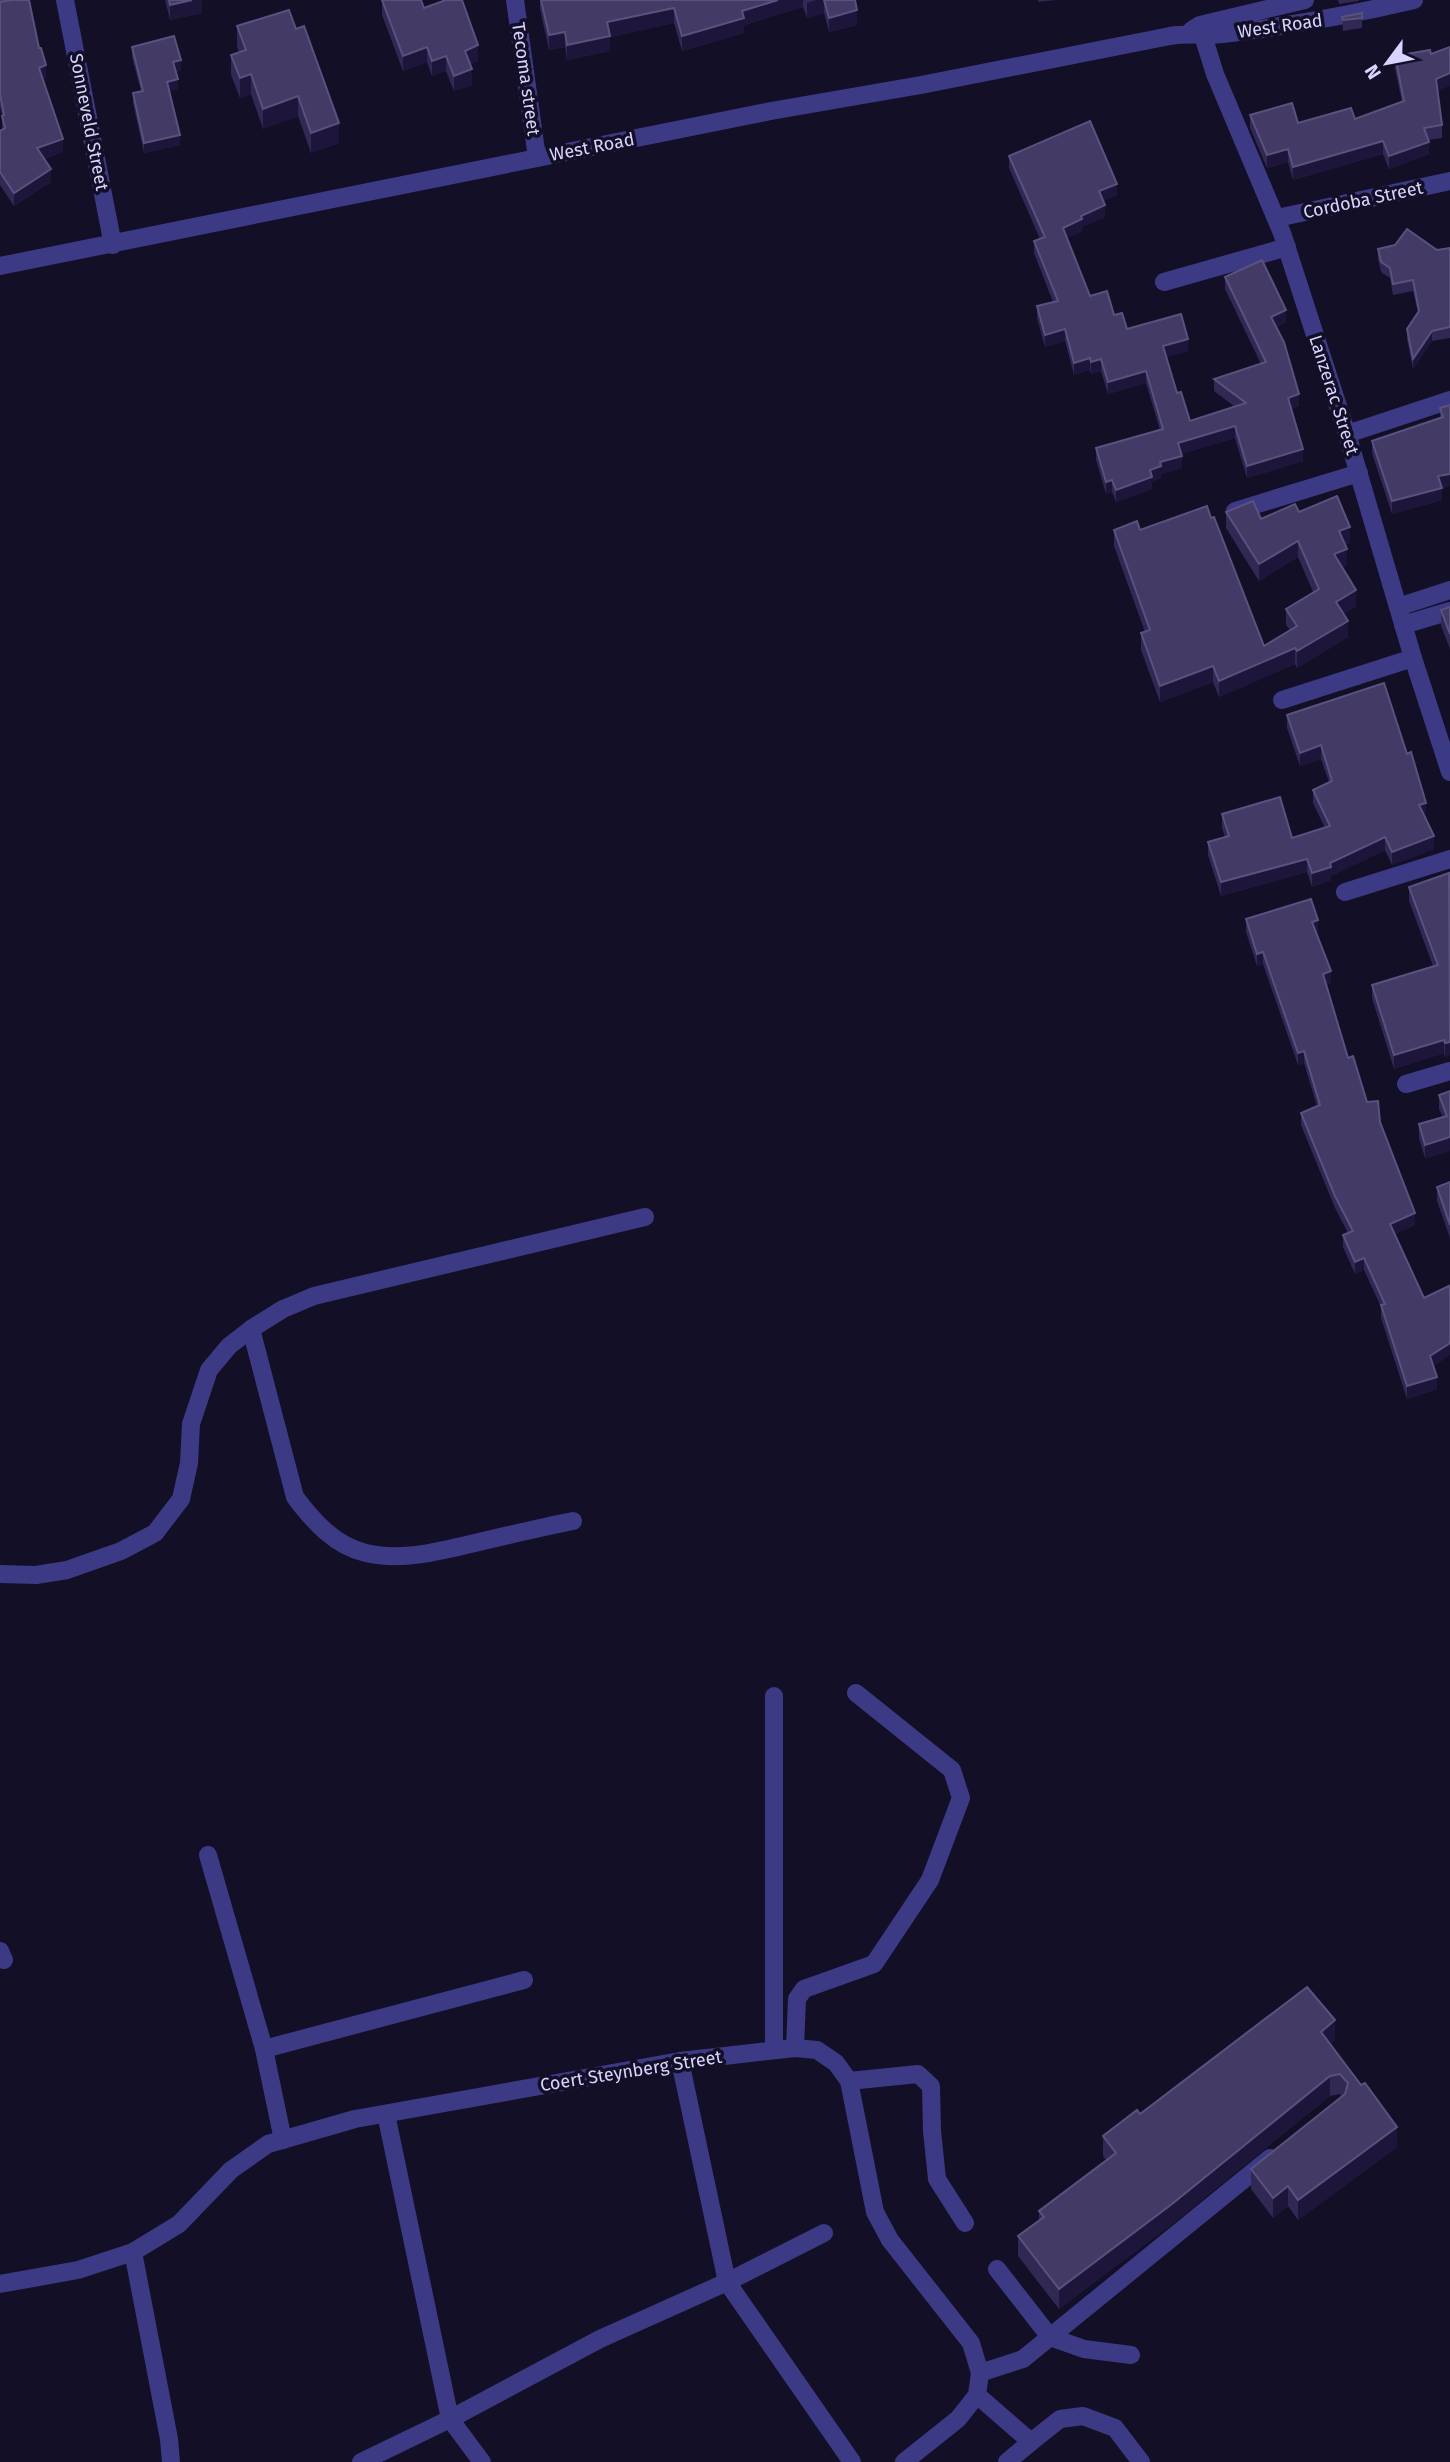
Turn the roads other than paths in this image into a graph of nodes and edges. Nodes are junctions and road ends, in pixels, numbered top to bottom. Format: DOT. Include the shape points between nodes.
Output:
graph roads {
  1 [pos="6,0"];
  2 [pos="65,0"];
  3 [pos="515,0"];
  4 [pos="1305,0"];
  5 [pos="1414,0"];
  6 [pos="0,1"];
  7 [pos="1196,32"];
  8 [pos="537,158"];
  9 [pos="1450,181"];
  10 [pos="1277,218"];
  11 [pos="113,245"];
  12 [pos="1287,247"];
  13 [pos="0,266"];
  14 [pos="1164,282"];
  15 [pos="1450,400"];
  16 [pos="1348,434"];
  17 [pos="1359,473"];
  18 [pos="1228,513"];
  19 [pos="1450,590"];
  20 [pos="1398,607"];
  21 [pos="1450,611"];
  22 [pos="1403,625"];
  23 [pos="1413,658"];
  24 [pos="1282,700"];
  25 [pos="1445,739"];
  26 [pos="1450,772"];
  27 [pos="1450,859"];
  28 [pos="1345,892"];
  29 [pos="1450,1071"];
  30 [pos="1406,1084"];
  31 [pos="645,1217"];
  32 [pos="251,1329"];
  33 [pos="573,1521"];
  34 [pos="0,1574"];
  35 [pos="856,1693"];
  36 [pos="774,1696"];
  37 [pos="208,1855"];
  38 [pos="524,1980"];
  39 [pos="796,2048"];
  40 [pos="264,2049"];
  41 [pos="774,2050"];
  42 [pos="680,2061"];
  43 [pos="849,2081"];
  44 [pos="386,2113"];
  45 [pos="283,2140"];
  46 [pos="1283,2147"];
  47 [pos="965,2223"];
  48 [pos="824,2233"];
  49 [pos="133,2252"];
  50 [pos="997,2269"];
  51 [pos="727,2282"];
  52 [pos="0,2284"];
  53 [pos="1050,2337"];
  54 [pos="1131,2355"];
  55 [pos="980,2373"];
  56 [pos="977,2395"];
  57 [pos="450,2419"];
  58 [pos="1031,2442"];
  59 [pos="171,2462"];
  60 [pos="361,2462"];
  61 [pos="482,2462"];
  62 [pos="852,2462"];
  63 [pos="904,2462"];
  64 [pos="1007,2462"];
  65 [pos="1141,2462"];
  1 -- 6 [label="street"];
  2 -- 11 [label="street, Sonneveld Street"];
  3 -- 8 [label="street, Tecoma street"];
  4 -- 7 [label="street, West Road"];
  5 -- 7 [label="street, West Road" via="1343,16"];
  7 -- 8 [label="street, West Road"];
  7 -- 10 [label="street, Lanzerac Street"];
  8 -- 11 [label="street, West Road"];
  9 -- 10 [label="street, Cordoba Street"];
  10 -- 12 [label="street, Lanzerac Street"];
  11 -- 13 [label="street, West Road"];
  12 -- 14 [label="street"];
  12 -- 16 [label="street, Lanzerac Street"];
  15 -- 16 [label="street"];
  16 -- 17 [label="street, Lanzerac Street"];
  17 -- 18 [label="street"];
  17 -- 20 [label="street, Lanzerac Street"];
  19 -- 20 [label="street"];
  20 -- 22 [label="street, Lanzerac Street"];
  21 -- 22 [label="street"];
  22 -- 23 [label="street, Lanzerac Street"];
  23 -- 24 [label="street"];
  23 -- 25 [label="street, Lanzerac Street"];
  25 -- 26 [label="street, Lanzerac Street"];
  27 -- 28 [label="street"];
  29 -- 30 [label="street"];
  31 -- 32 [label="street" via="314,1296"];
  32 -- 33 [label="street" via="295,1497 332,1537 363,1552 393,1557"];
  32 -- 34 [label="street" via="209,1370 191,1424 181,1499 155,1533 67,1570"];
  35 -- 39 [label="street" via="952,1770 961,1798 930,1880 874,1964 804,1989 797,1999"];
  36 -- 41 [label="street"];
  37 -- 40 [label="street"];
  38 -- 40 [label="street"];
  39 -- 41 [label="street, Coert Steynberg Street"];
  39 -- 43 [label="street, Coert Steynberg Street" via="817,2050 836,2063"];
  40 -- 45 [label="street"];
  41 -- 42 [label="street, Coert Steynberg Street"];
  42 -- 44 [label="street, Coert Steynberg Street"];
  42 -- 51 [label="street"];
  43 -- 47 [label="street" via="918,2074 931,2086 937,2179"];
  43 -- 55 [label="street" via="875,2212 890,2240 971,2343"];
  44 -- 45 [label="street, Coert Steynberg Street"];
  44 -- 57 [label="street"];
  45 -- 49 [label="street, Coert Steynberg Street" via="268,2144 231,2169 179,2224"];
  46 -- 53 [label="street"];
  48 -- 51 [label="street"];
  49 -- 52 [label="street, Coert Steynberg Street" via="78,2270"];
  49 -- 59 [label="street"];
  50 -- 53 [label="street"];
  51 -- 57 [label="street" via="600,2339"];
  51 -- 62 [label="street"];
  53 -- 54 [label="street" via="1084,2349"];
  53 -- 55 [label="street" via="1023,2359"];
  55 -- 56 [label="street"];
  56 -- 58 [label="street"];
  56 -- 63 [label="street" via="958,2419"];
  57 -- 60 [label="street"];
  57 -- 61 [label="street"];
  58 -- 64 [label="street"];
  58 -- 65 [label="street" via="1060,2419 1083,2416 1115,2428"];
}
